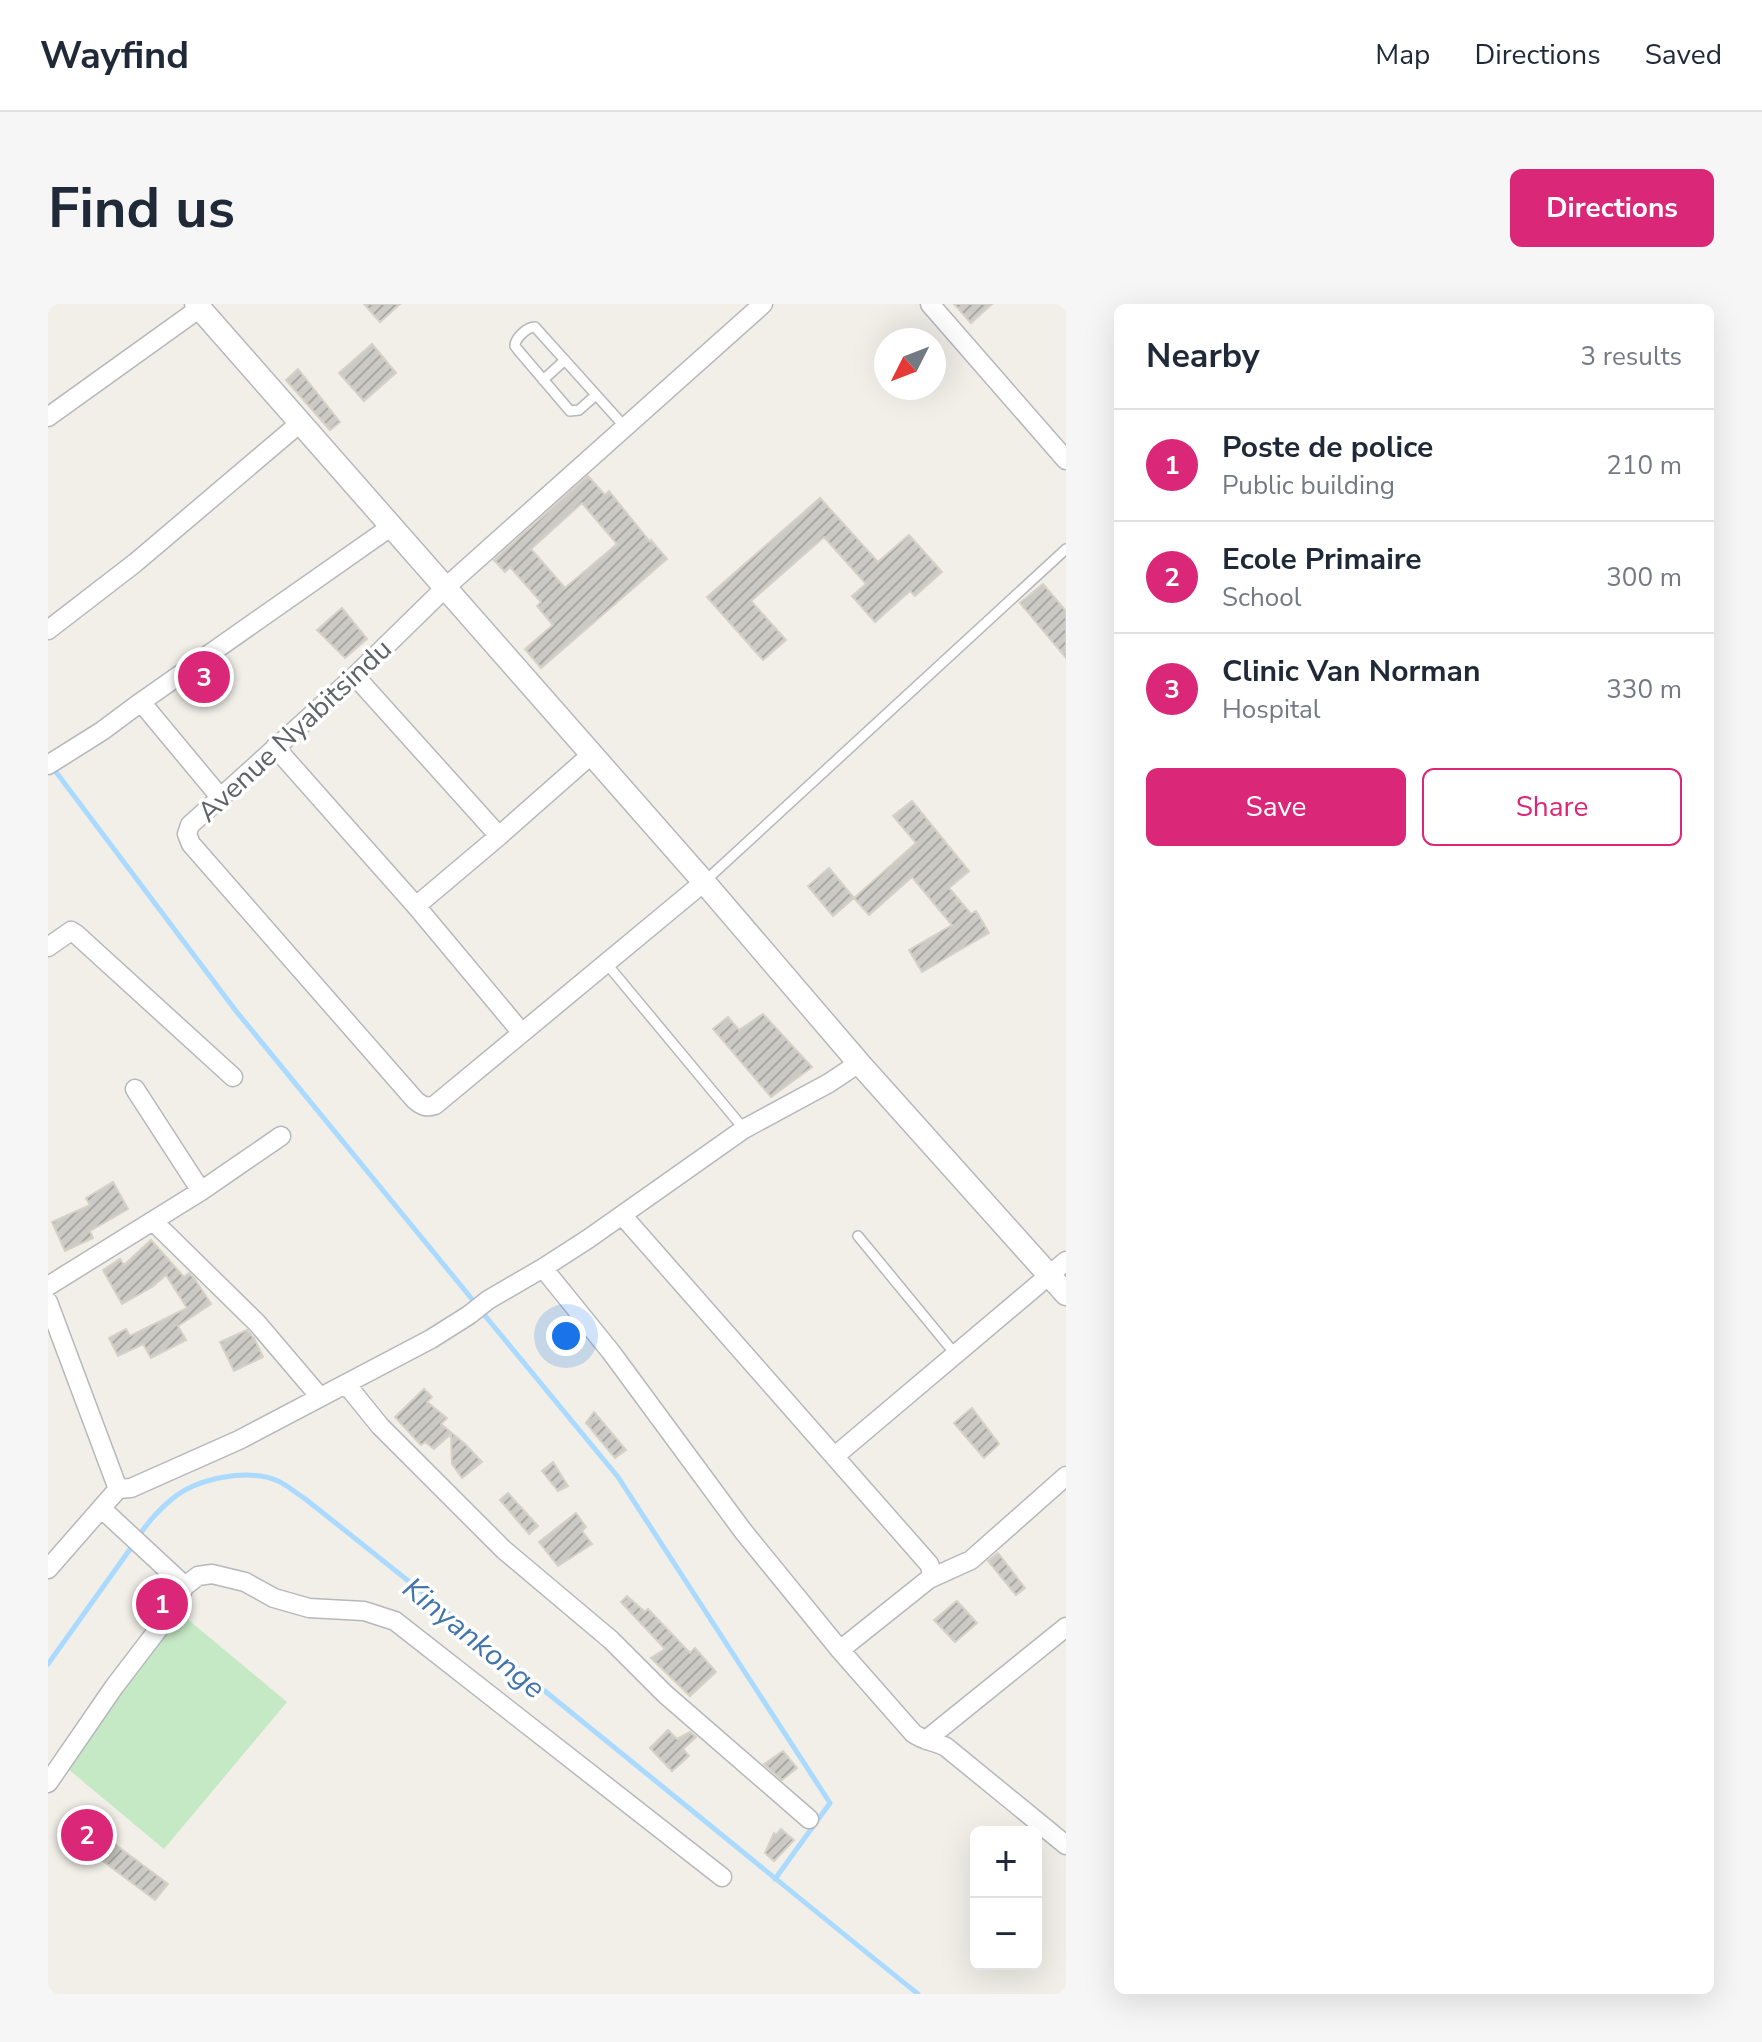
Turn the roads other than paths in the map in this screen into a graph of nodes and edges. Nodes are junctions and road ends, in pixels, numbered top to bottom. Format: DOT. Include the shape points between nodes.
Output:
graph roads {
  1 [pos="763,304"];
  2 [pos="930,304"];
  3 [pos="198,306"];
  4 [pos="565,360"];
  5 [pos="543,380"];
  6 [pos="596,395"];
  7 [pos="48,417"];
  8 [pos="300,423"];
  9 [pos="625,427"];
  10 [pos="1066,460"];
  11 [pos="392,526"];
  12 [pos="1066,549"];
  13 [pos="446,587"];
  14 [pos="48,630"];
  15 [pos="355,676"];
  16 [pos="141,702"];
  17 [pos="275,747"];
  18 [pos="592,754"];
  19 [pos="48,765"];
  20 [pos="220,797"];
  21 [pos="499,836"];
  22 [pos="704,882"];
  23 [pos="416,906"];
  24 [pos="48,947"];
  25 [pos="606,963"];
  26 [pos="522,1033"];
  27 [pos="859,1063"];
  28 [pos="233,1077"];
  29 [pos="135,1089"];
  30 [pos="744,1129"];
  31 [pos="281,1136"];
  32 [pos="201,1191"];
  33 [pos="622,1215"];
  34 [pos="153,1221"];
  35 [pos="858,1236"];
  36 [pos="1066,1261"];
  37 [pos="543,1268"];
  38 [pos="1049,1277"];
  39 [pos="48,1286"];
  40 [pos="1066,1294"];
  41 [pos="48,1302"];
  42 [pos="956,1355"];
  43 [pos="346,1384"];
  44 [pos="320,1397"];
  45 [pos="835,1456"];
  46 [pos="1066,1476"];
  47 [pos="118,1489"];
  48 [pos="102,1509"];
  49 [pos="48,1569"];
  50 [pos="929,1579"];
  51 [pos="185,1586"];
  52 [pos="1066,1627"];
  53 [pos="840,1650"];
  54 [pos="926,1740"];
  55 [pos="48,1783"];
  56 [pos="809,1819"];
  57 [pos="1066,1845"];
  58 [pos="722,1877"];
  1 -- 9 [label="street, Avenue Nyabitsindu"];
  2 -- 10 [label="street"];
  3 -- 7 [label="street"];
  3 -- 8 [label="street"];
  4 -- 5 [label="lane"];
  4 -- 5 [label="lane" via="539,330 529,328 515,346"];
  4 -- 6 [label="lane"];
  5 -- 6 [label="lane" via="570,411"];
  6 -- 9 [label="lane"];
  8 -- 11 [label="street"];
  8 -- 14 [label="street"];
  9 -- 13 [label="street, Avenue Nyabitsindu"];
  11 -- 13 [label="street"];
  11 -- 16 [label="street"];
  12 -- 22 [label="lane"];
  13 -- 15 [label="street, Avenue Nyabitsindu"];
  13 -- 18 [label="street"];
  15 -- 17 [label="street, Avenue Nyabitsindu"];
  15 -- 21 [label="street"];
  16 -- 19 [label="street"];
  16 -- 20 [label="street"];
  17 -- 20 [label="street, Avenue Nyabitsindu"];
  17 -- 23 [label="street"];
  18 -- 21 [label="street"];
  18 -- 22 [label="street"];
  20 -- 26 [label="street, Avenue Nyabitsindu" via="190,825 191,844 422,1106 435,1105"];
  21 -- 23 [label="street"];
  22 -- 25 [label="street, Avenue Nyabitsindu"];
  22 -- 27 [label="street"];
  23 -- 26 [label="street"];
  24 -- 28 [label="street" via="71,931 76,934"];
  25 -- 26 [label="street, Avenue Nyabitsindu"];
  25 -- 30 [label="lane"];
  27 -- 30 [label="street"];
  27 -- 38 [label="street"];
  29 -- 32 [label="street"];
  30 -- 33 [label="street"];
  31 -- 32 [label="street"];
  32 -- 34 [label="street"];
  33 -- 37 [label="street"];
  33 -- 45 [label="street"];
  34 -- 39 [label="street"];
  34 -- 44 [label="street" via="257,1323"];
  35 -- 42 [label="lane"];
  36 -- 38 [label="street"];
  37 -- 43 [label="street" via="431,1339"];
  37 -- 53 [label="street"];
  38 -- 40 [label="street"];
  38 -- 42 [label="street"];
  41 -- 47 [label="street"];
  42 -- 45 [label="street"];
  43 -- 44 [label="street"];
  43 -- 56 [label="street" via="380,1426 504,1550"];
  44 -- 47 [label="street" via="226,1446"];
  45 -- 50 [label="street" via="929,1564"];
  46 -- 50 [label="street" via="971,1560"];
  47 -- 48 [label="street"];
  48 -- 49 [label="street"];
  48 -- 51 [label="street"];
  50 -- 53 [label="street"];
  51 -- 55 [label="street"];
  51 -- 58 [label="street" via="212,1574 309,1608 364,1611 395,1621"];
  52 -- 54 [label="street"];
  53 -- 54 [label="street" via="913,1733"];
  54 -- 57 [label="street" via="946,1747"];
}
